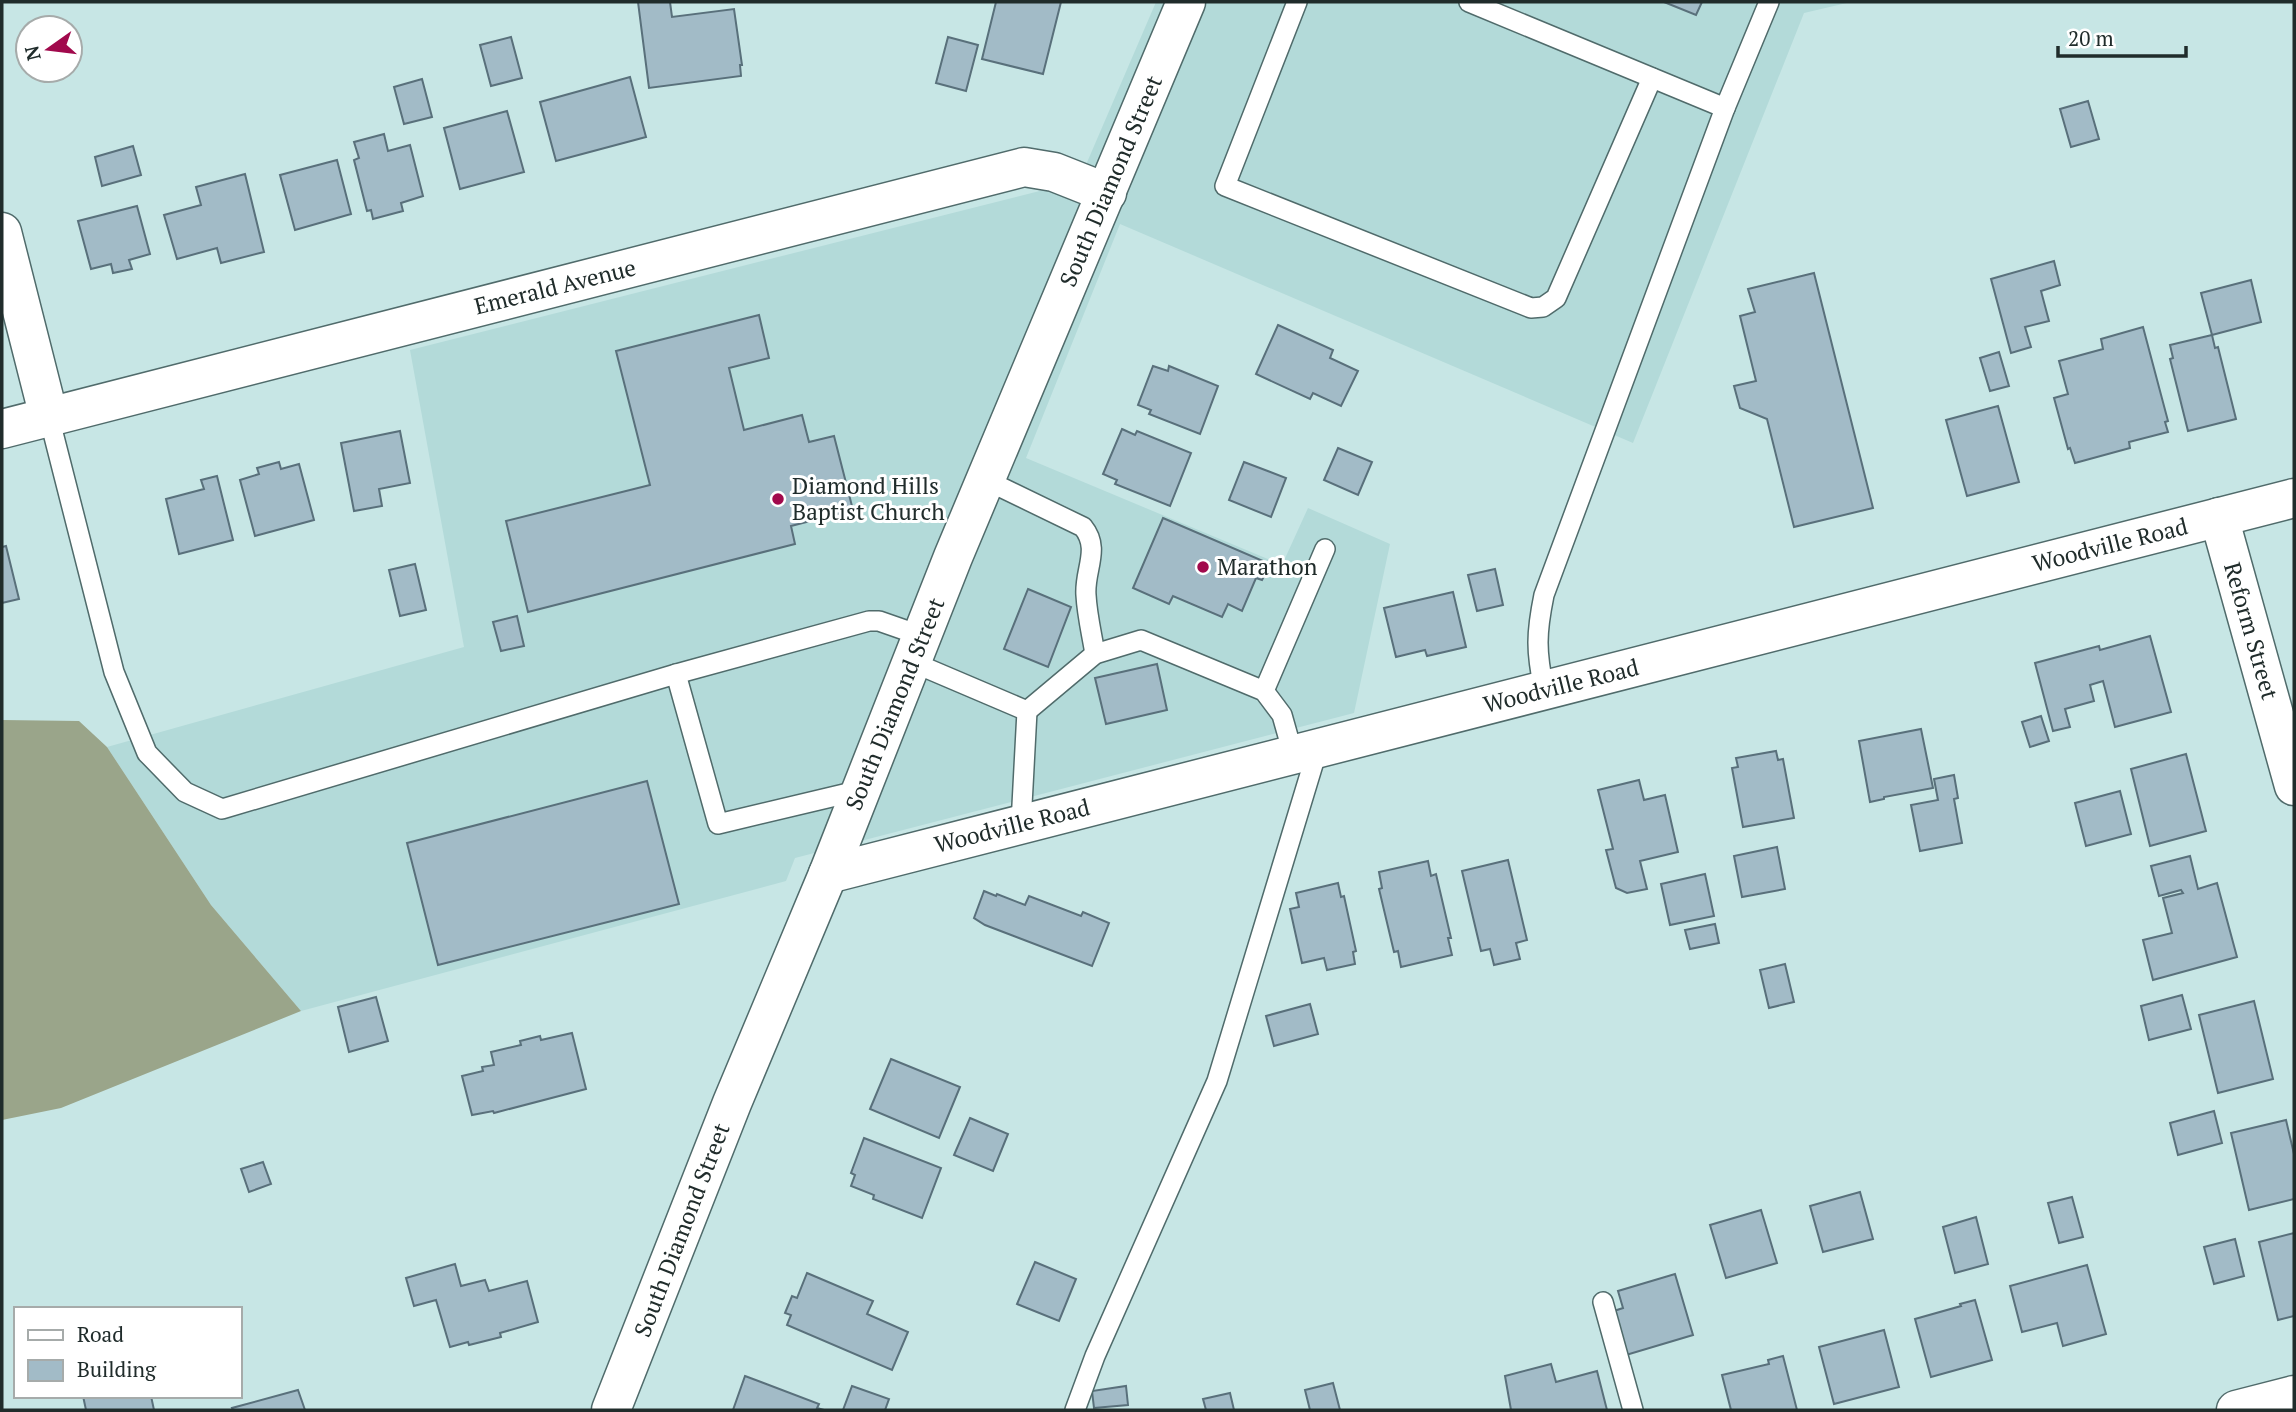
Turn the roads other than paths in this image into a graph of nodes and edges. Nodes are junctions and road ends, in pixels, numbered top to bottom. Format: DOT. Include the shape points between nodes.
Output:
graph roads {
  1 [pos="1186,2"];
  2 [pos="1297,2"];
  3 [pos="1469,2"];
  4 [pos="1769,2"];
  5 [pos="1652,78"];
  6 [pos="1725,108"];
  7 [pos="1107,193"];
  8 [pos="2,232"];
  9 [pos="49,416"];
  10 [pos="2,429"];
  11 [pos="986,480"];
  12 [pos="2294,498"];
  13 [pos="2219,517"];
  14 [pos="1325,549"];
  15 [pos="917,649"];
  16 [pos="1095,654"];
  17 [pos="676,674"];
  18 [pos="1544,690"];
  19 [pos="1264,691"];
  20 [pos="1027,711"];
  21 [pos="1305,751"];
  22 [pos="2294,786"];
  23 [pos="861,790"];
  24 [pos="1021,824"];
  25 [pos="828,874"];
  26 [pos="1602,1302"];
  27 [pos="2294,1395"];
  28 [pos="611,1410"];
  29 [pos="1075,1410"];
  30 [pos="1633,1410"];
  31 [pos="2236,1410"];
  1 -- 7 [label="street, South Diamond Street"];
  2 -- 5 [label="lane" via="1225,186 1531,307 1544,307 1556,298"];
  3 -- 5 [label="lane"];
  4 -- 6 [label="lane"];
  5 -- 6 [label="lane"];
  6 -- 18 [label="lane" via="1544,595 1537,653"];
  7 -- 9 [label="street, Emerald Avenue" via="1054,172 1024,167"];
  7 -- 11 [label="street, South Diamond Street"];
  8 -- 9 [label="street"];
  9 -- 10 [label="street, Emerald Avenue"];
  9 -- 17 [label="lane" via="114,671 147,753 184,792 222,809"];
  11 -- 15 [label="street, South Diamond Street"];
  11 -- 16 [label="lane" via="1083,527 1090,536 1085,592"];
  12 -- 13 [label="street, Woodville Road"];
  13 -- 18 [label="street, Woodville Road"];
  13 -- 22 [label="street, Reform Street"];
  14 -- 19 [label="lane"];
  15 -- 17 [label="lane" via="879,621 869,621"];
  15 -- 20 [label="lane"];
  15 -- 23 [label="street, South Diamond Street"];
  16 -- 19 [label="lane" via="1141,640"];
  16 -- 20 [label="lane"];
  17 -- 23 [label="lane" via="718,824"];
  18 -- 21 [label="street, Woodville Road"];
  19 -- 21 [label="lane"];
  20 -- 24 [label="lane"];
  21 -- 24 [label="street, Woodville Road"];
  21 -- 29 [label="lane" via="1217,1081"];
  23 -- 25 [label="street, South Diamond Street"];
  24 -- 25 [label="street, Woodville Road"];
  25 -- 28 [label="street, South Diamond Street"];
  26 -- 30 [label="lane"];
  27 -- 31 [label="street"];
}
